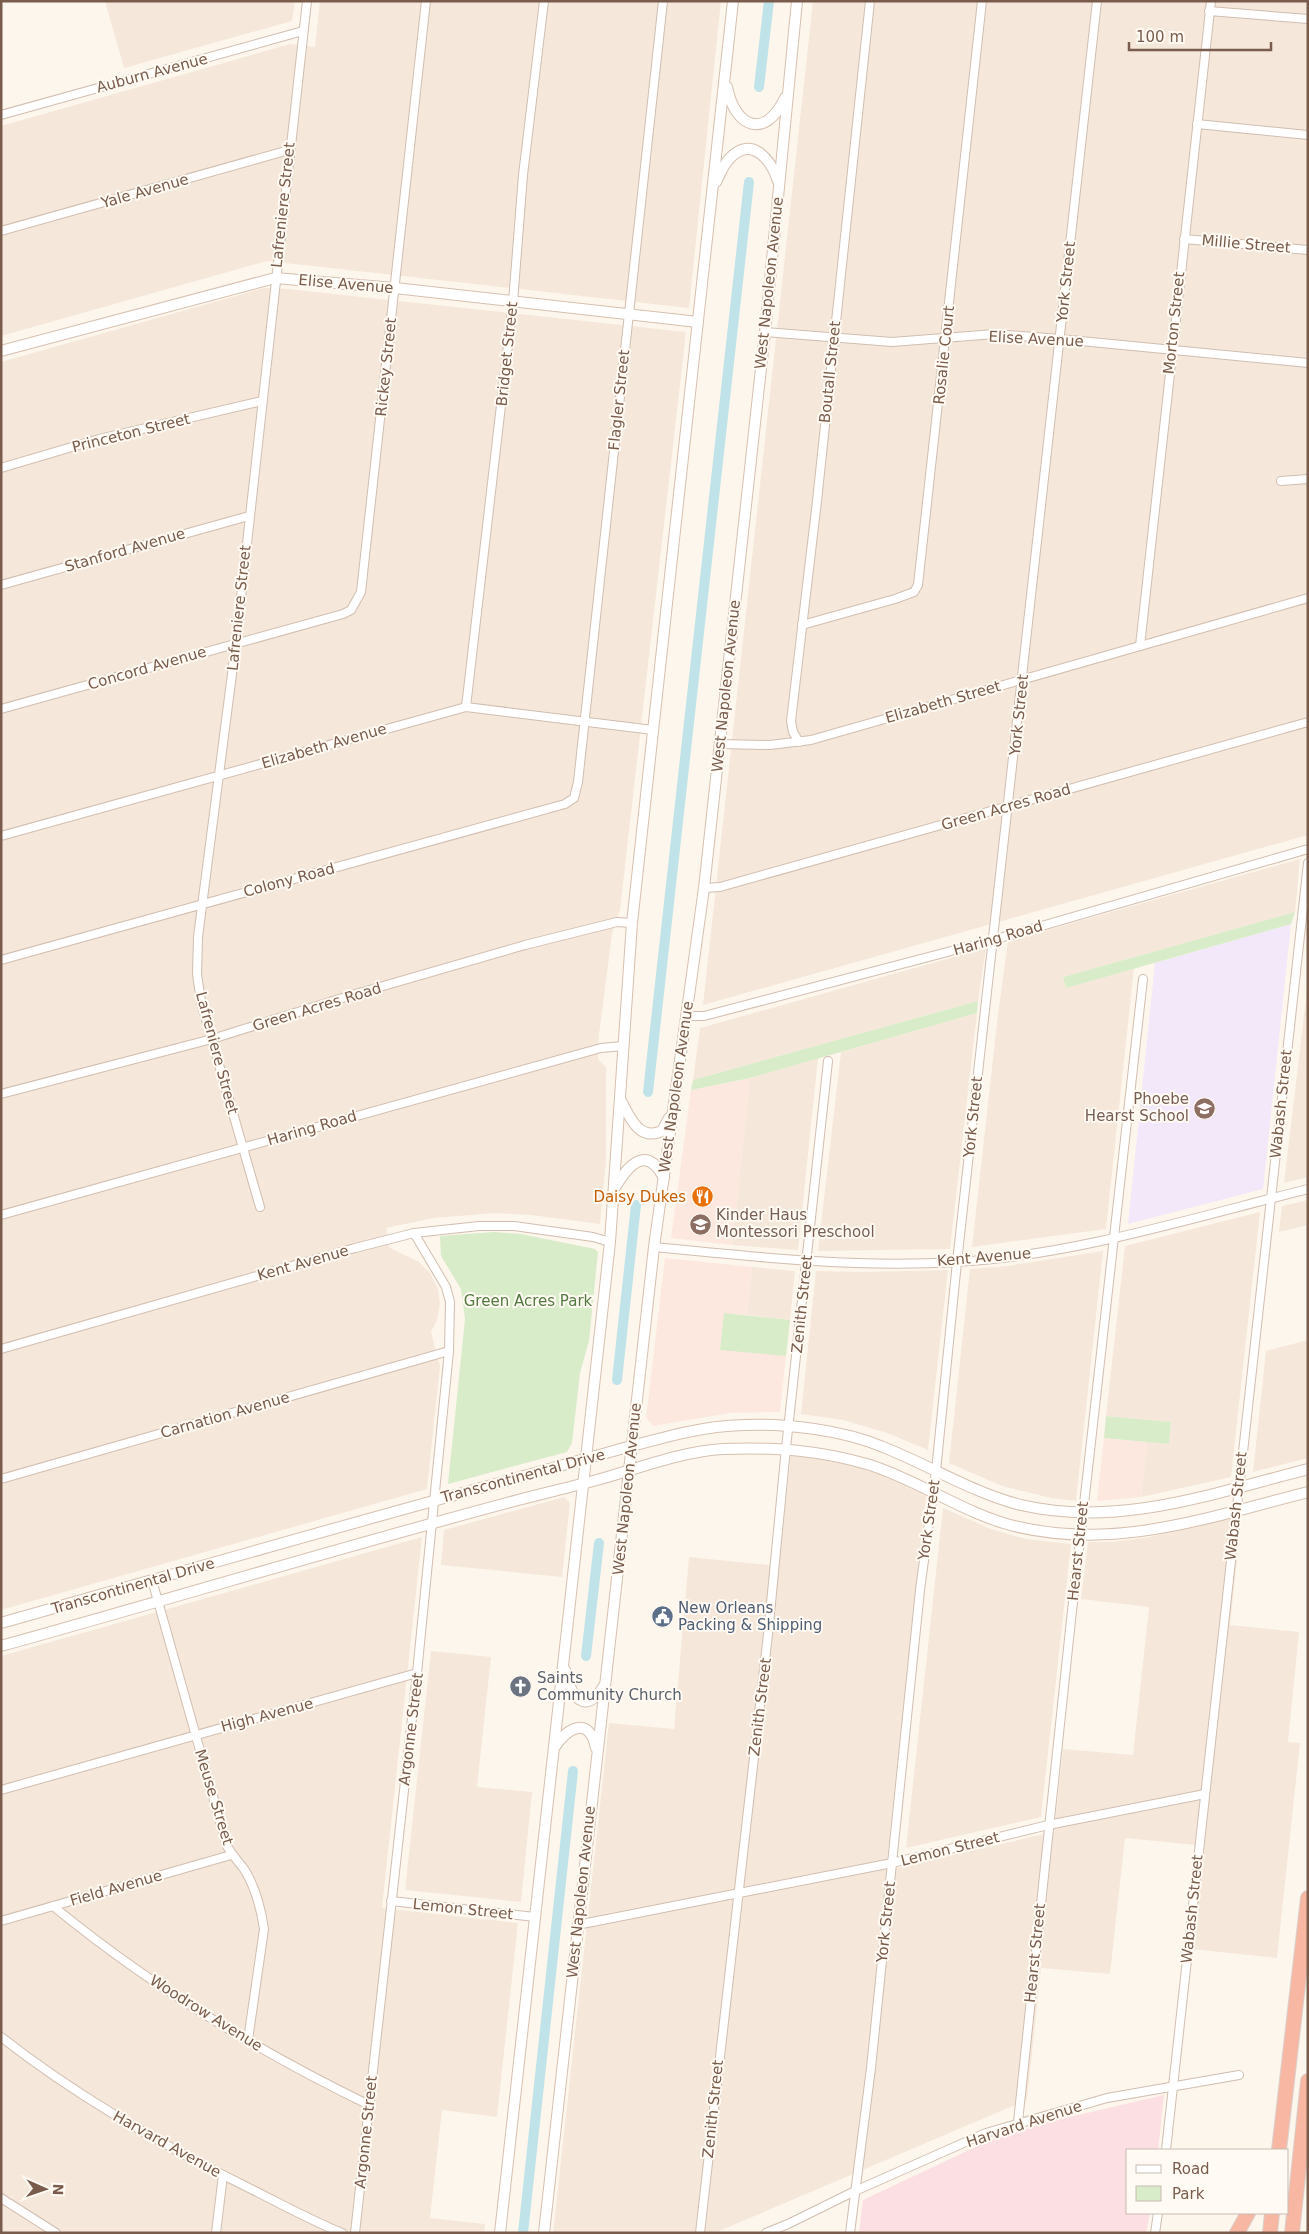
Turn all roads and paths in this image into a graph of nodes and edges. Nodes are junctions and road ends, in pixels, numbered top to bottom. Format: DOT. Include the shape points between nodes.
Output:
graph roads {
  1 [pos="307,1"];
  2 [pos="426,1"];
  3 [pos="544,1"];
  4 [pos="663,1"];
  5 [pos="733,1"];
  6 [pos="797,1"];
  7 [pos="870,1"];
  8 [pos="982,1"];
  9 [pos="1097,1"];
  10 [pos="1211,1"];
  11 [pos="1210,11"];
  12 [pos="1308,19"];
  13 [pos="303,31"];
  14 [pos="725,76"];
  15 [pos="788,91"];
  16 [pos="1,115"];
  17 [pos="1197,124"];
  18 [pos="1308,135"];
  19 [pos="289,150"];
  20 [pos="779,184"];
  21 [pos="713,188"];
  22 [pos="1,231"];
  23 [pos="1184,239"];
  24 [pos="1308,250"];
  25 [pos="276,278"];
  26 [pos="395,288"];
  27 [pos="513,302"];
  28 [pos="628,315"];
  29 [pos="698,322"];
  30 [pos="765,332"];
  31 [pos="833,339"];
  32 [pos="946,339"];
  33 [pos="1060,339"];
  34 [pos="1171,350"];
  35 [pos="1,351"];
  36 [pos="1308,363"];
  37 [pos="262,401"];
  38 [pos="1,468"];
  39 [pos="1308,479"];
  40 [pos="1281,480"];
  41 [pos="249,516"];
  42 [pos="1,585"];
  43 [pos="1308,598"];
  44 [pos="349,611"];
  45 [pos="802,625"];
  46 [pos="236,643"];
  47 [pos="1140,646"];
  48 [pos="1022,679"];
  49 [pos="466,707"];
  50 [pos="1,709"];
  51 [pos="585,722"];
  52 [pos="1308,722"];
  53 [pos="653,730"];
  54 [pos="799,742"];
  55 [pos="720,744"];
  56 [pos="220,775"];
  57 [pos="574,798"];
  58 [pos="1009,807"];
  59 [pos="1,836"];
  60 [pos="1308,849"];
  61 [pos="1308,863"];
  62 [pos="704,888"];
  63 [pos="202,903"];
  64 [pos="632,923"];
  65 [pos="993,940"];
  66 [pos="1,960"];
  67 [pos="1143,979"];
  68 [pos="686,1016"];
  69 [pos="212,1039"];
  70 [pos="623,1046"];
  71 [pos="828,1061"];
  72 [pos="1,1094"];
  73 [pos="620,1098"];
  74 [pos="673,1111"];
  75 [pos="244,1147"];
  76 [pos="664,1178"];
  77 [pos="614,1190"];
  78 [pos="1308,1190"];
  79 [pos="1270,1199"];
  80 [pos="260,1207"];
  81 [pos="1,1215"];
  82 [pos="414,1233"];
  83 [pos="1114,1237"];
  84 [pos="610,1242"];
  85 [pos="654,1248"];
  86 [pos="806,1261"];
  87 [pos="957,1262"];
  88 [pos="1,1348"];
  89 [pos="449,1351"];
  90 [pos="788,1426"];
  91 [pos="632,1446"];
  92 [pos="786,1448"];
  93 [pos="585,1459"];
  94 [pos="1308,1469"];
  95 [pos="630,1470"];
  96 [pos="936,1471"];
  97 [pos="1,1479"];
  98 [pos="582,1483"];
  99 [pos="1238,1487"];
  100 [pos="1308,1492"];
  101 [pos="933,1493"];
  102 [pos="435,1500"];
  103 [pos="1236,1510"];
  104 [pos="1082,1513"];
  105 [pos="433,1523"];
  106 [pos="1080,1535"];
  107 [pos="152,1580"];
  108 [pos="158,1602"];
  109 [pos="1,1623"];
  110 [pos="1,1646"];
  111 [pos="563,1661"];
  112 [pos="417,1673"];
  113 [pos="605,1684"];
  114 [pos="195,1735"];
  115 [pos="553,1750"];
  116 [pos="597,1754"];
  117 [pos="1,1790"];
  118 [pos="1205,1794"];
  119 [pos="1048,1826"];
  120 [pos="232,1855"];
  121 [pos="892,1863"];
  122 [pos="737,1894"];
  123 [pos="1308,1898"];
  124 [pos="391,1901"];
  125 [pos="53,1906"];
  126 [pos="535,1917"];
  127 [pos="1,1921"];
  128 [pos="577,1924"];
  129 [pos="1,2037"];
  130 [pos="248,2040"];
  131 [pos="1239,2074"];
  132 [pos="1308,2081"];
  133 [pos="1173,2086"];
  134 [pos="1284,2104"];
  135 [pos="369,2105"];
  136 [pos="1018,2122"];
  137 [pos="1166,2149"];
  138 [pos="1274,2149"];
  139 [pos="1279,2149"];
  140 [pos="223,2175"];
  141 [pos="855,2191"];
  142 [pos="1,2198"];
  143 [pos="1158,2214"];
  144 [pos="1247,2214"];
  145 [pos="1272,2214"];
  146 [pos="56,2233"];
  147 [pos="216,2233"];
  148 [pos="342,2233"];
  149 [pos="355,2233"];
  150 [pos="500,2233"];
  151 [pos="544,2233"];
  152 [pos="700,2233"];
  153 [pos="766,2233"];
  154 [pos="850,2233"];
  155 [pos="1155,2233"];
  156 [pos="1237,2233"];
  157 [pos="1270,2233"];
  158 [pos="1292,2233"];
  1 -- 13 [label="street, Lafreniere Street"];
  2 -- 26 [label="street, Rickey Street"];
  3 -- 27 [label="street, Bridget Street" via="523,175"];
  4 -- 28 [label="street, Flagler Street"];
  5 -- 14 [label="main road"];
  6 -- 15 [label="main road, West Napoleon Avenue"];
  7 -- 31 [label="street, Boutall Street"];
  8 -- 32 [label="street, Rosalie Court"];
  9 -- 33 [label="street, York Street"];
  10 -- 11 [label="street, Morton Street"];
  11 -- 12 [label="street"];
  11 -- 17 [label="street, Morton Street"];
  13 -- 16 [label="street, Auburn Avenue"];
  13 -- 19 [label="street, Lafreniere Street"];
  14 -- 15 [label="main road" via="730,104 743,120 751,124 768,121 782,105"];
  14 -- 21 [label="main road"];
  15 -- 20 [label="main road, West Napoleon Avenue"];
  17 -- 18 [label="street"];
  17 -- 23 [label="street, Morton Street"];
  19 -- 22 [label="street, Yale Avenue"];
  19 -- 25 [label="street, Lafreniere Street"];
  20 -- 21 [label="main road" via="768,159 761,153 745,150 730,158"];
  20 -- 30 [label="main road, West Napoleon Avenue"];
  21 -- 29 [label="main road"];
  23 -- 24 [label="street, Millie Street"];
  23 -- 34 [label="street, Morton Street"];
  25 -- 26 [label="main road, Elise Avenue"];
  25 -- 35 [label="main road, Elise Avenue"];
  25 -- 37 [label="street, Lafreniere Street"];
  26 -- 27 [label="main road, Elise Avenue"];
  26 -- 44 [label="street, Rickey Street" via="361,592"];
  27 -- 28 [label="main road, Elise Avenue"];
  27 -- 49 [label="street, Bridget Street"];
  28 -- 29 [label="main road, Elise Avenue"];
  28 -- 51 [label="street, Flagler Street"];
  29 -- 53 [label="main road"];
  30 -- 31 [label="street, Elise Avenue"];
  30 -- 55 [label="main road, West Napoleon Avenue"];
  31 -- 32 [label="street, Elise Avenue" via="892,342"];
  31 -- 45 [label="street, Boutall Street" via="818,501"];
  32 -- 33 [label="street, Elise Avenue" via="995,334"];
  32 -- 45 [label="street, Rosalie Court" via="918,585 914,592 895,599"];
  33 -- 34 [label="street, Elise Avenue"];
  33 -- 48 [label="street, York Street"];
  34 -- 36 [label="street, Elise Avenue"];
  34 -- 47 [label="street, Morton Street"];
  37 -- 38 [label="street, Princeton Street" via="99,439"];
  37 -- 41 [label="street, Lafreniere Street"];
  39 -- 40 [label="street"];
  41 -- 42 [label="street, Stanford Avenue"];
  41 -- 46 [label="street, Lafreniere Street"];
  43 -- 47 [label="street, Elizabeth Street"];
  44 -- 46 [label="street, Concord Avenue"];
  45 -- 54 [label="street, Boutall Street" via="791,720"];
  46 -- 50 [label="street, Concord Avenue"];
  46 -- 56 [label="street, Lafreniere Street"];
  47 -- 48 [label="street, Elizabeth Street"];
  48 -- 54 [label="street, Elizabeth Street"];
  48 -- 58 [label="street, York Street"];
  49 -- 51 [label="street, Elizabeth Avenue"];
  49 -- 56 [label="street, Elizabeth Avenue"];
  51 -- 53 [label="street, Elizabeth Avenue"];
  51 -- 57 [label="street, Flagler Street"];
  52 -- 58 [label="street, Green Acres Road"];
  53 -- 64 [label="main road"];
  54 -- 55 [label="street, Elizabeth Street"];
  55 -- 62 [label="main road, West Napoleon Avenue"];
  56 -- 59 [label="street, Elizabeth Avenue"];
  56 -- 63 [label="street, Lafreniere Street"];
  57 -- 63 [label="street, Colony Road" via="565,804"];
  58 -- 62 [label="street, Green Acres Road" via="720,887"];
  58 -- 65 [label="street, York Street"];
  60 -- 65 [label="street, Haring Road"];
  61 -- 79 [label="street, Wabash Street"];
  62 -- 68 [label="main road, West Napoleon Avenue"];
  63 -- 66 [label="street, Colony Road"];
  63 -- 69 [label="street, Lafreniere Street" via="197,974"];
  64 -- 69 [label="street, Green Acres Road" via="617,922 525,945"];
  64 -- 70 [label="main road"];
  65 -- 68 [label="street, Haring Road" via="704,1016"];
  65 -- 87 [label="street, York Street"];
  67 -- 83 [label="street, Hearst Street"];
  68 -- 74 [label="main road, West Napoleon Avenue"];
  69 -- 72 [label="street, Green Acres Road"];
  69 -- 75 [label="street, Lafreniere Street"];
  70 -- 73 [label="main road"];
  70 -- 75 [label="street, Haring Road" via="601,1048"];
  71 -- 86 [label="street, Zenith Street"];
  73 -- 74 [label="main road" via="635,1126 650,1134 662,1131"];
  73 -- 77 [label="main road"];
  74 -- 76 [label="main road, West Napoleon Avenue"];
  75 -- 80 [label="street, Lafreniere Street"];
  75 -- 81 [label="street, Haring Road"];
  76 -- 77 [label="main road" via="654,1163 639,1160 631,1164"];
  76 -- 85 [label="main road, West Napoleon Avenue"];
  77 -- 84 [label="main road"];
  78 -- 79 [label="street, Kent Avenue"];
  79 -- 83 [label="street, Kent Avenue"];
  79 -- 99 [label="street, Wabash Street"];
  82 -- 84 [label="street, Kent Avenue" via="514,1226"];
  82 -- 88 [label="street, Kent Avenue"];
  82 -- 89 [label="street, Argonne Street" via="446,1287 450,1302"];
  83 -- 87 [label="street, Kent Avenue" via="1038,1252"];
  83 -- 104 [label="street, Hearst Street"];
  84 -- 93 [label="main road"];
  85 -- 86 [label="street, Kent Avenue"];
  85 -- 91 [label="main road, West Napoleon Avenue"];
  86 -- 87 [label="street, Kent Avenue" via="871,1264"];
  86 -- 90 [label="street, Zenith Street"];
  87 -- 96 [label="street, York Street"];
  89 -- 97 [label="street, Carnation Avenue"];
  89 -- 102 [label="street, Argonne Street"];
  90 -- 91 [label="main road, Transcontinental Drive" via="744,1425 692,1430"];
  90 -- 92 [label="street, Zenith Street"];
  90 -- 96 [label="main road, Transcontinental Drive" via="854,1437"];
  91 -- 93 [label="main road, Transcontinental Drive"];
  91 -- 95 [label="main road, West Napoleon Avenue"];
  92 -- 95 [label="main road, Transcontinental Drive" via="718,1449"];
  92 -- 101 [label="main road, Transcontinental Drive" via="808,1450 872,1466"];
  92 -- 122 [label="street, Zenith Street"];
  93 -- 98 [label="main road"];
  93 -- 102 [label="main road, Transcontinental Drive"];
  94 -- 99 [label="main road, Transcontinental Drive"];
  95 -- 98 [label="main road, Transcontinental Drive"];
  95 -- 113 [label="main road, West Napoleon Avenue"];
  96 -- 101 [label="street, York Street"];
  96 -- 104 [label="main road, Transcontinental Drive" via="998,1499 1024,1506"];
  98 -- 105 [label="main road, Transcontinental Drive"];
  98 -- 111 [label="main road"];
  99 -- 103 [label="street, Wabash Street"];
  99 -- 104 [label="main road, Transcontinental Drive" via="1155,1508"];
  100 -- 103 [label="main road, Transcontinental Drive"];
  101 -- 106 [label="main road, Transcontinental Drive" via="992,1520 1018,1527"];
  101 -- 121 [label="street, York Street"];
  102 -- 105 [label="street, Argonne Street"];
  102 -- 107 [label="main road, Transcontinental Drive"];
  103 -- 106 [label="main road, Transcontinental Drive" via="1162,1528 1124,1534"];
  103 -- 118 [label="street, Wabash Street"];
  104 -- 106 [label="street, Hearst Street"];
  105 -- 108 [label="main road, Transcontinental Drive"];
  105 -- 112 [label="street, Argonne Street"];
  106 -- 119 [label="street, Hearst Street"];
  107 -- 108 [label="street, Meuse Street"];
  107 -- 109 [label="main road, Transcontinental Drive"];
  108 -- 110 [label="main road, Transcontinental Drive"];
  108 -- 114 [label="street, Meuse Street"];
  111 -- 113 [label="main road" via="568,1686 578,1699 591,1699"];
  111 -- 115 [label="main road"];
  112 -- 114 [label="street, High Avenue"];
  112 -- 124 [label="street, Argonne Street"];
  113 -- 116 [label="main road, West Napoleon Avenue"];
  114 -- 117 [label="street, High Avenue"];
  114 -- 120 [label="street, Meuse Street"];
  115 -- 116 [label="main road" via="562,1735 580,1727 594,1739"];
  115 -- 126 [label="main road"];
  116 -- 128 [label="main road, West Napoleon Avenue"];
  118 -- 119 [label="street, Lemon Street"];
  118 -- 133 [label="street, Wabash Street"];
  119 -- 121 [label="street, Lemon Street"];
  119 -- 136 [label="street, Hearst Street"];
  120 -- 125 [label="street, Field Avenue"];
  120 -- 130 [label="street, Meuse Street" via="254,1889 264,1929"];
  121 -- 122 [label="street, Lemon Street"];
  121 -- 141 [label="street, York Street"];
  122 -- 128 [label="street, Lemon Street"];
  122 -- 152 [label="street, Zenith Street"];
  123 -- 134 [label="highway"];
  124 -- 126 [label="street, Lemon Street"];
  124 -- 135 [label="street, Argonne Street"];
  125 -- 127 [label="street, Field Avenue"];
  125 -- 130 [label="street, Woodrow Avenue" via="94,1940"];
  126 -- 150 [label="main road"];
  128 -- 151 [label="main road, West Napoleon Avenue"];
  129 -- 140 [label="street, Harvard Avenue" via="114,2115 192,2161"];
  130 -- 135 [label="street, Woodrow Avenue"];
  131 -- 133 [label="street, Harvard Avenue"];
  132 -- 158 [label="highway"];
  133 -- 136 [label="street, Harvard Avenue" via="1107,2098"];
  133 -- 137 [label="street, Wabash Street"];
  134 -- 138 [label="highway"];
  134 -- 139 [label="highway"];
  135 -- 149 [label="street, Argonne Street"];
  136 -- 141 [label="street, Harvard Avenue"];
  140 -- 147 [label="street"];
  140 -- 148 [label="street, Harvard Avenue"];
  141 -- 153 [label="street, Harvard Avenue"];
  141 -- 154 [label="street, York Street"];
  142 -- 146 [label="street"];
  143 -- 155 [label="street"];
  144 -- 156 [label="highway"];
  145 -- 157 [label="highway"];
}
